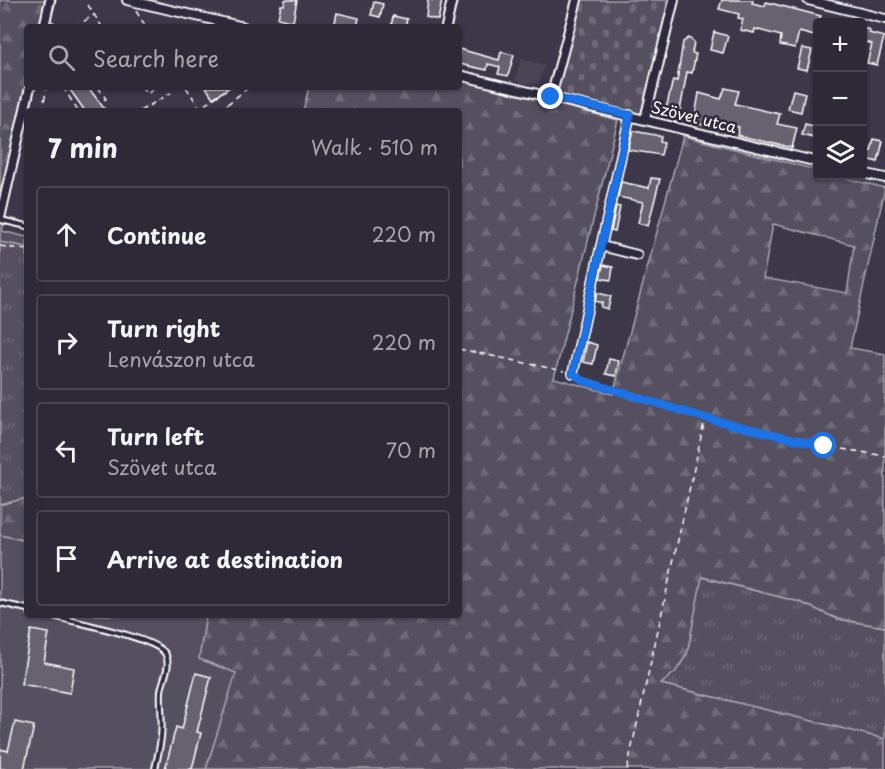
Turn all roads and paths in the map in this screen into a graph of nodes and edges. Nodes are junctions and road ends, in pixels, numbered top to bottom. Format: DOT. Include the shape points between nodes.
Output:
graph roads {
  1 [pos="50,0"];
  2 [pos="127,0"];
  3 [pos="452,0"];
  4 [pos="577,0"];
  5 [pos="674,0"];
  6 [pos="808,0"];
  7 [pos="88,6"];
  8 [pos="94,15"];
  9 [pos="141,18"];
  10 [pos="885,19"];
  11 [pos="45,24"];
  12 [pos="80,24"];
  13 [pos="100,24"];
  14 [pos="144,24"];
  15 [pos="231,24"];
  16 [pos="447,24"];
  17 [pos="462,76"];
  18 [pos="29,90"];
  19 [pos="46,90"];
  20 [pos="65,90"];
  21 [pos="100,90"];
  22 [pos="188,90"];
  23 [pos="226,90"];
  24 [pos="245,90"];
  25 [pos="171,93"];
  26 [pos="551,97"];
  27 [pos="100,102"];
  28 [pos="25,108"];
  29 [pos="43,108"];
  30 [pos="76,108"];
  31 [pos="145,108"];
  32 [pos="200,108"];
  33 [pos="200,108"];
  34 [pos="223,108"];
  35 [pos="24,113"];
  36 [pos="630,115"];
  37 [pos="645,119"];
  38 [pos="813,161"];
  39 [pos="867,174"];
  40 [pos="885,178"];
  41 [pos="0,219"];
  42 [pos="24,225"];
  43 [pos="0,246"];
  44 [pos="601,246"];
  45 [pos="24,250"];
  46 [pos="637,255"];
  47 [pos="462,350"];
  48 [pos="573,373"];
  49 [pos="705,418"];
  50 [pos="885,456"];
  51 [pos="0,603"];
  52 [pos="24,608"];
  53 [pos="59,618"];
  54 [pos="155,769"];
  55 [pos="627,769"];
  1 -- 11 [label="street"];
  2 -- 15 [label="street"];
  3 -- 16 [label="street"];
  4 -- 26 [label="street"];
  5 -- 37 [label="street"];
  6 -- 10 [label="street"];
  7 -- 8 [label="path"];
  8 -- 12 [label="path"];
  8 -- 13 [label="path"];
  9 -- 14 [label="path"];
  17 -- 26 [label="street, Szövet utca"];
  18 -- 28 [label="street"];
  19 -- 29 [label="path"];
  20 -- 30 [label="path"];
  21 -- 27 [label="path" via="106,99"];
  22 -- 32 [label="path"];
  23 -- 33 [label="path"];
  24 -- 34 [label="path"];
  25 -- 31 [label="path"];
  26 -- 36 [label="street, Szövet utca"];
  35 -- 41 [label="street"];
  36 -- 37 [label="street, Szövet utca"];
  36 -- 44 [label="street"];
  37 -- 38 [label="street, Szövet utca"];
  39 -- 40 [label="street"];
  41 -- 42 [label="lane"];
  43 -- 45 [label="path"];
  44 -- 46 [label="street"];
  44 -- 48 [label="street"];
  47 -- 48 [label="path"];
  48 -- 49 [label="path" via="582,380"];
  49 -- 50 [label="path"];
  49 -- 55 [label="path"];
  51 -- 52 [label="lane"];
  53 -- 54 [label="lane" via="125,633 165,651 168,662 161,691 161,738"];
}
